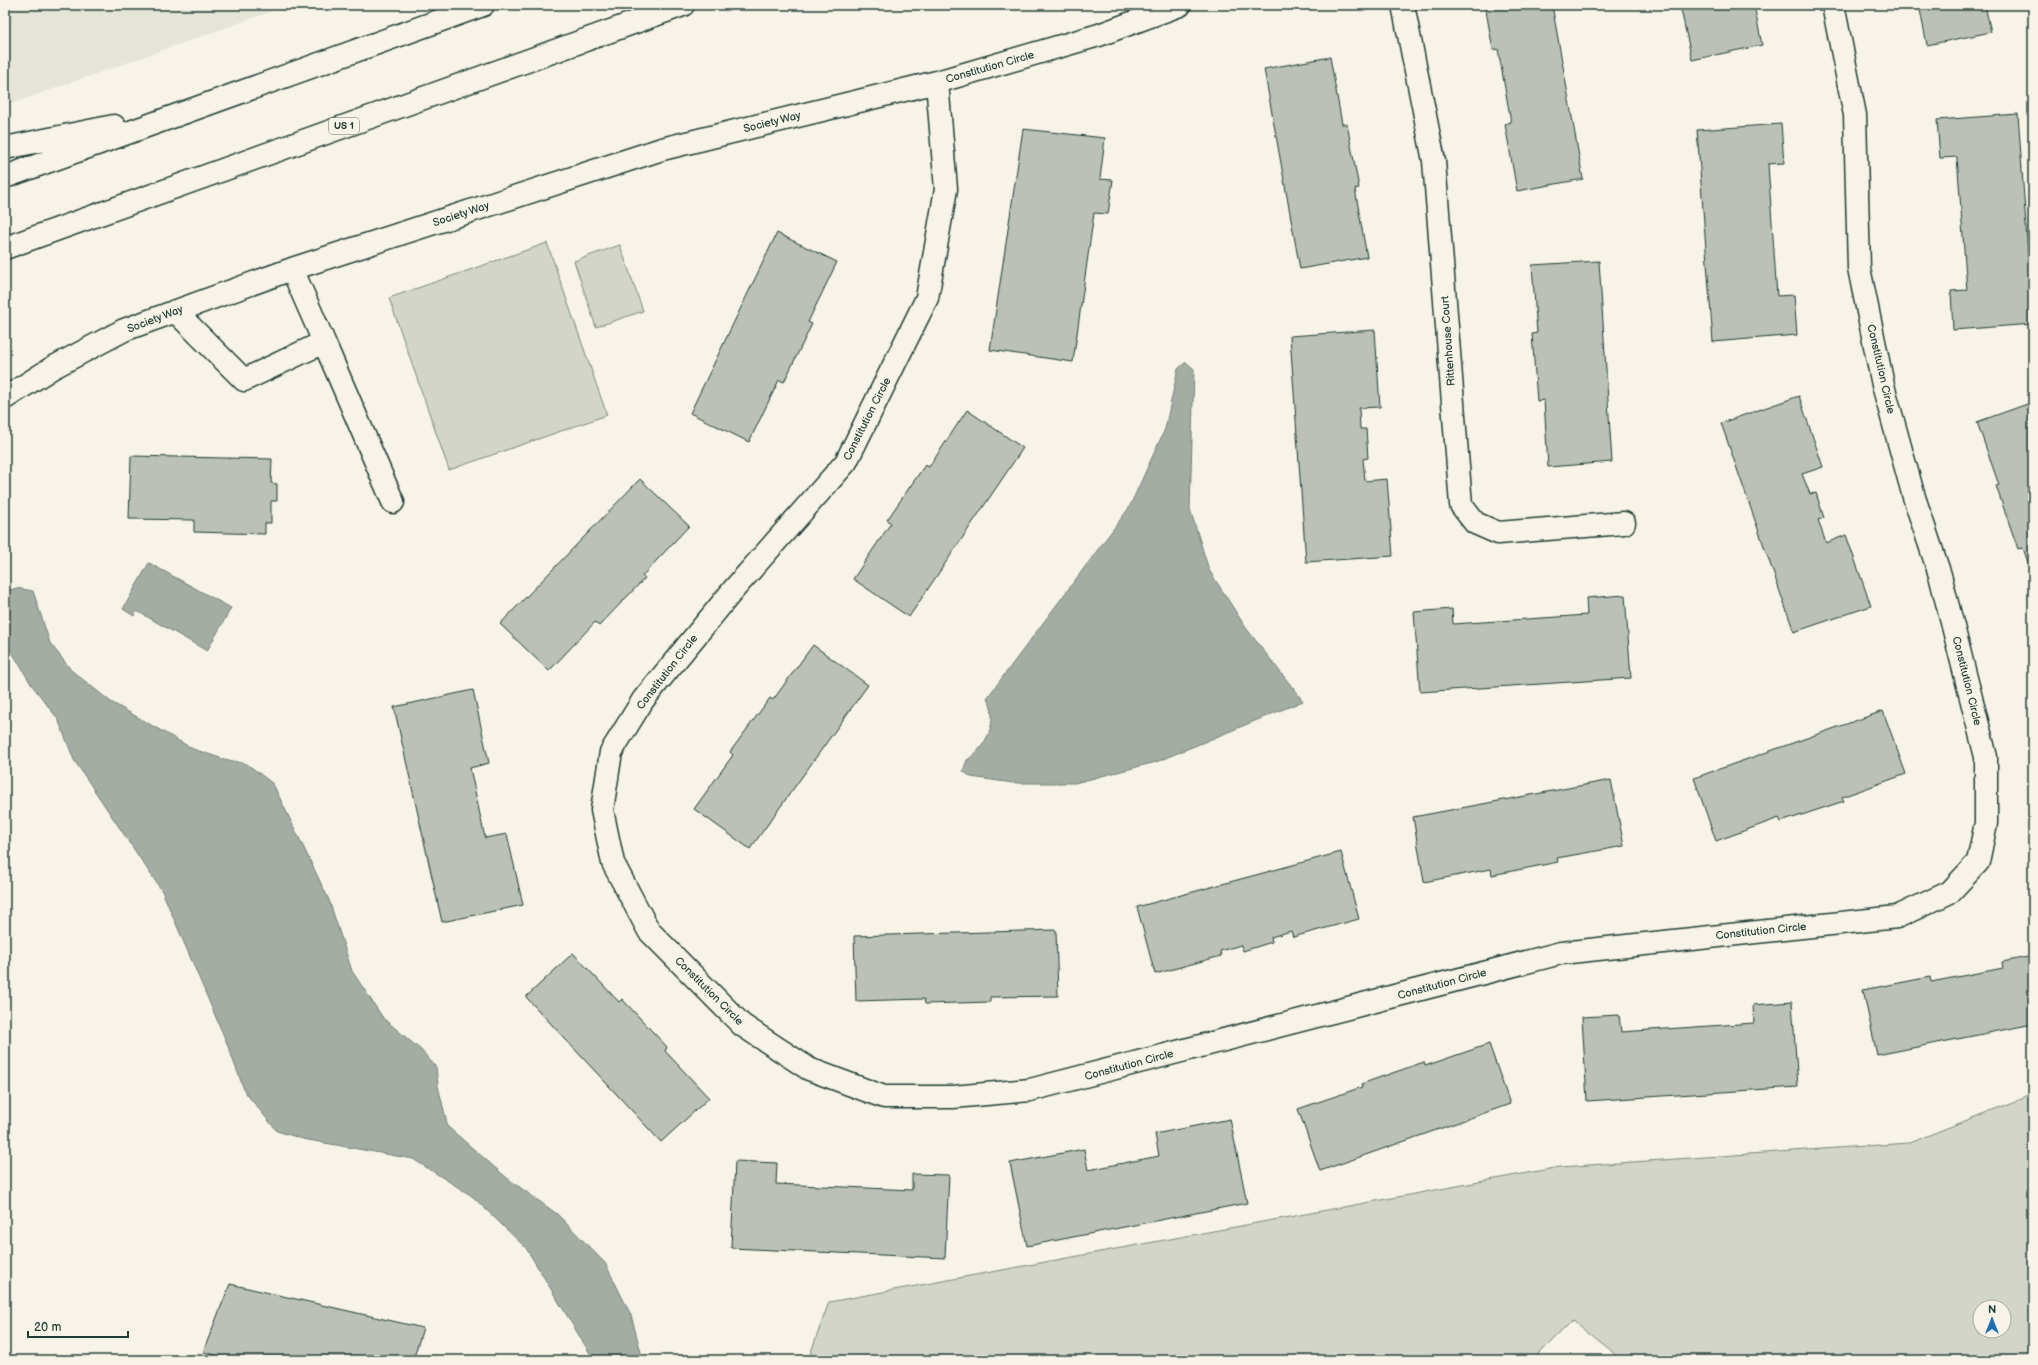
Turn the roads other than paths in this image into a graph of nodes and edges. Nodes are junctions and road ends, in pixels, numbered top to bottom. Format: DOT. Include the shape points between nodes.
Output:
graph roads {
  1 [pos="484,5"];
  2 [pos="683,5"];
  3 [pos="1180,5"];
  4 [pos="1403,5"];
  5 [pos="1833,5"];
  6 [pos="937,82"];
  7 [pos="188,111"];
  8 [pos="5,148"];
  9 [pos="5,176"];
  10 [pos="5,248"];
  11 [pos="292,269"];
  12 [pos="175,312"];
  13 [pos="324,342"];
  14 [pos="5,398"];
  15 [pos="393,502"];
  16 [pos="1624,523"];
  1 -- 7 [label="main road"];
  2 -- 10 [label="main road, US 1"];
  3 -- 6 [label="main road, Constitution Circle" via="1099,35"];
  4 -- 16 [label="main road, Rittenhouse Court" via="1434,161 1460,505 1475,523 1498,533"];
  5 -- 6 [label="main road, Constitution Circle" via="1855,115 1859,268 1883,385 1914,497 1940,575 1986,757 1986,823 1978,862 1950,892 1897,917 1561,953 1030,1090 953,1097 884,1097 809,1069 742,1025 649,931 613,863 602,810 611,752 643,700 734,589 846,462 927,298 946,189"];
  6 -- 11 [label="main road, Society Way" via="662,149"];
  7 -- 8 [label="main road"];
  7 -- 9 [label="main road"];
  11 -- 12 [label="main road, Society Way"];
  11 -- 13 [label="main road"];
  12 -- 13 [label="main road" via="244,380"];
  12 -- 14 [label="main road, Society Way" via="124,330 88,348 25,383"];
  13 -- 15 [label="main road"];
}
